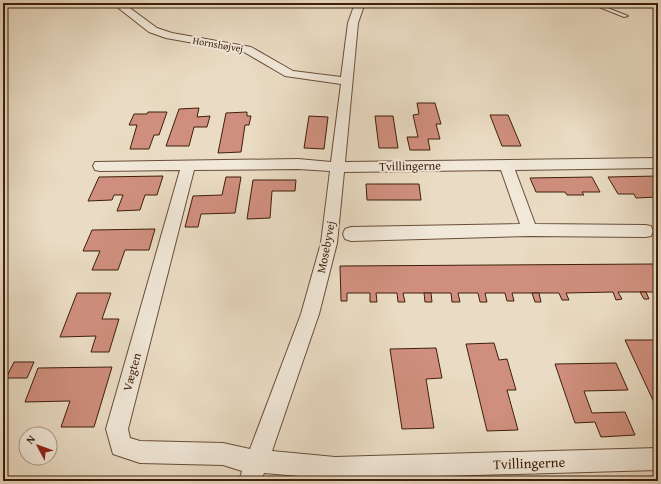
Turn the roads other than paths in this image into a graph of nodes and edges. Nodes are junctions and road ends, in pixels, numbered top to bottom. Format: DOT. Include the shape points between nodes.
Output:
graph roads {
  1 [pos="117,3"];
  2 [pos="360,3"];
  3 [pos="591,3"];
  4 [pos="626,16"];
  5 [pos="346,81"];
  6 [pos="658,163"];
  7 [pos="506,165"];
  8 [pos="100,166"];
  9 [pos="188,166"];
  10 [pos="337,166"];
  11 [pos="530,230"];
  12 [pos="645,231"];
  13 [pos="351,234"];
  14 [pos="658,460"];
  15 [pos="254,471"];
  1 -- 5 [label="street, Hornshøjvej" via="153,30 170,36 247,49 288,74"];
  2 -- 5 [label="street, Mosebyvej" via="353,23"];
  3 -- 4 [label="lane"];
  5 -- 10 [label="street, Mosebyvej"];
  6 -- 7 [label="street, Tvillingerne"];
  7 -- 10 [label="street, Tvillingerne"];
  7 -- 11 [label="street"];
  8 -- 9 [label="street"];
  9 -- 10 [label="street"];
  9 -- 15 [label="street, Vægten" via="117,429 121,446 140,452 223,454 244,460"];
  10 -- 15 [label="street, Mosebyvej" via="329,242 310,314"];
  11 -- 12 [label="street"];
  11 -- 13 [label="street"];
  14 -- 15 [label="street, Tvillingerne"];
}
